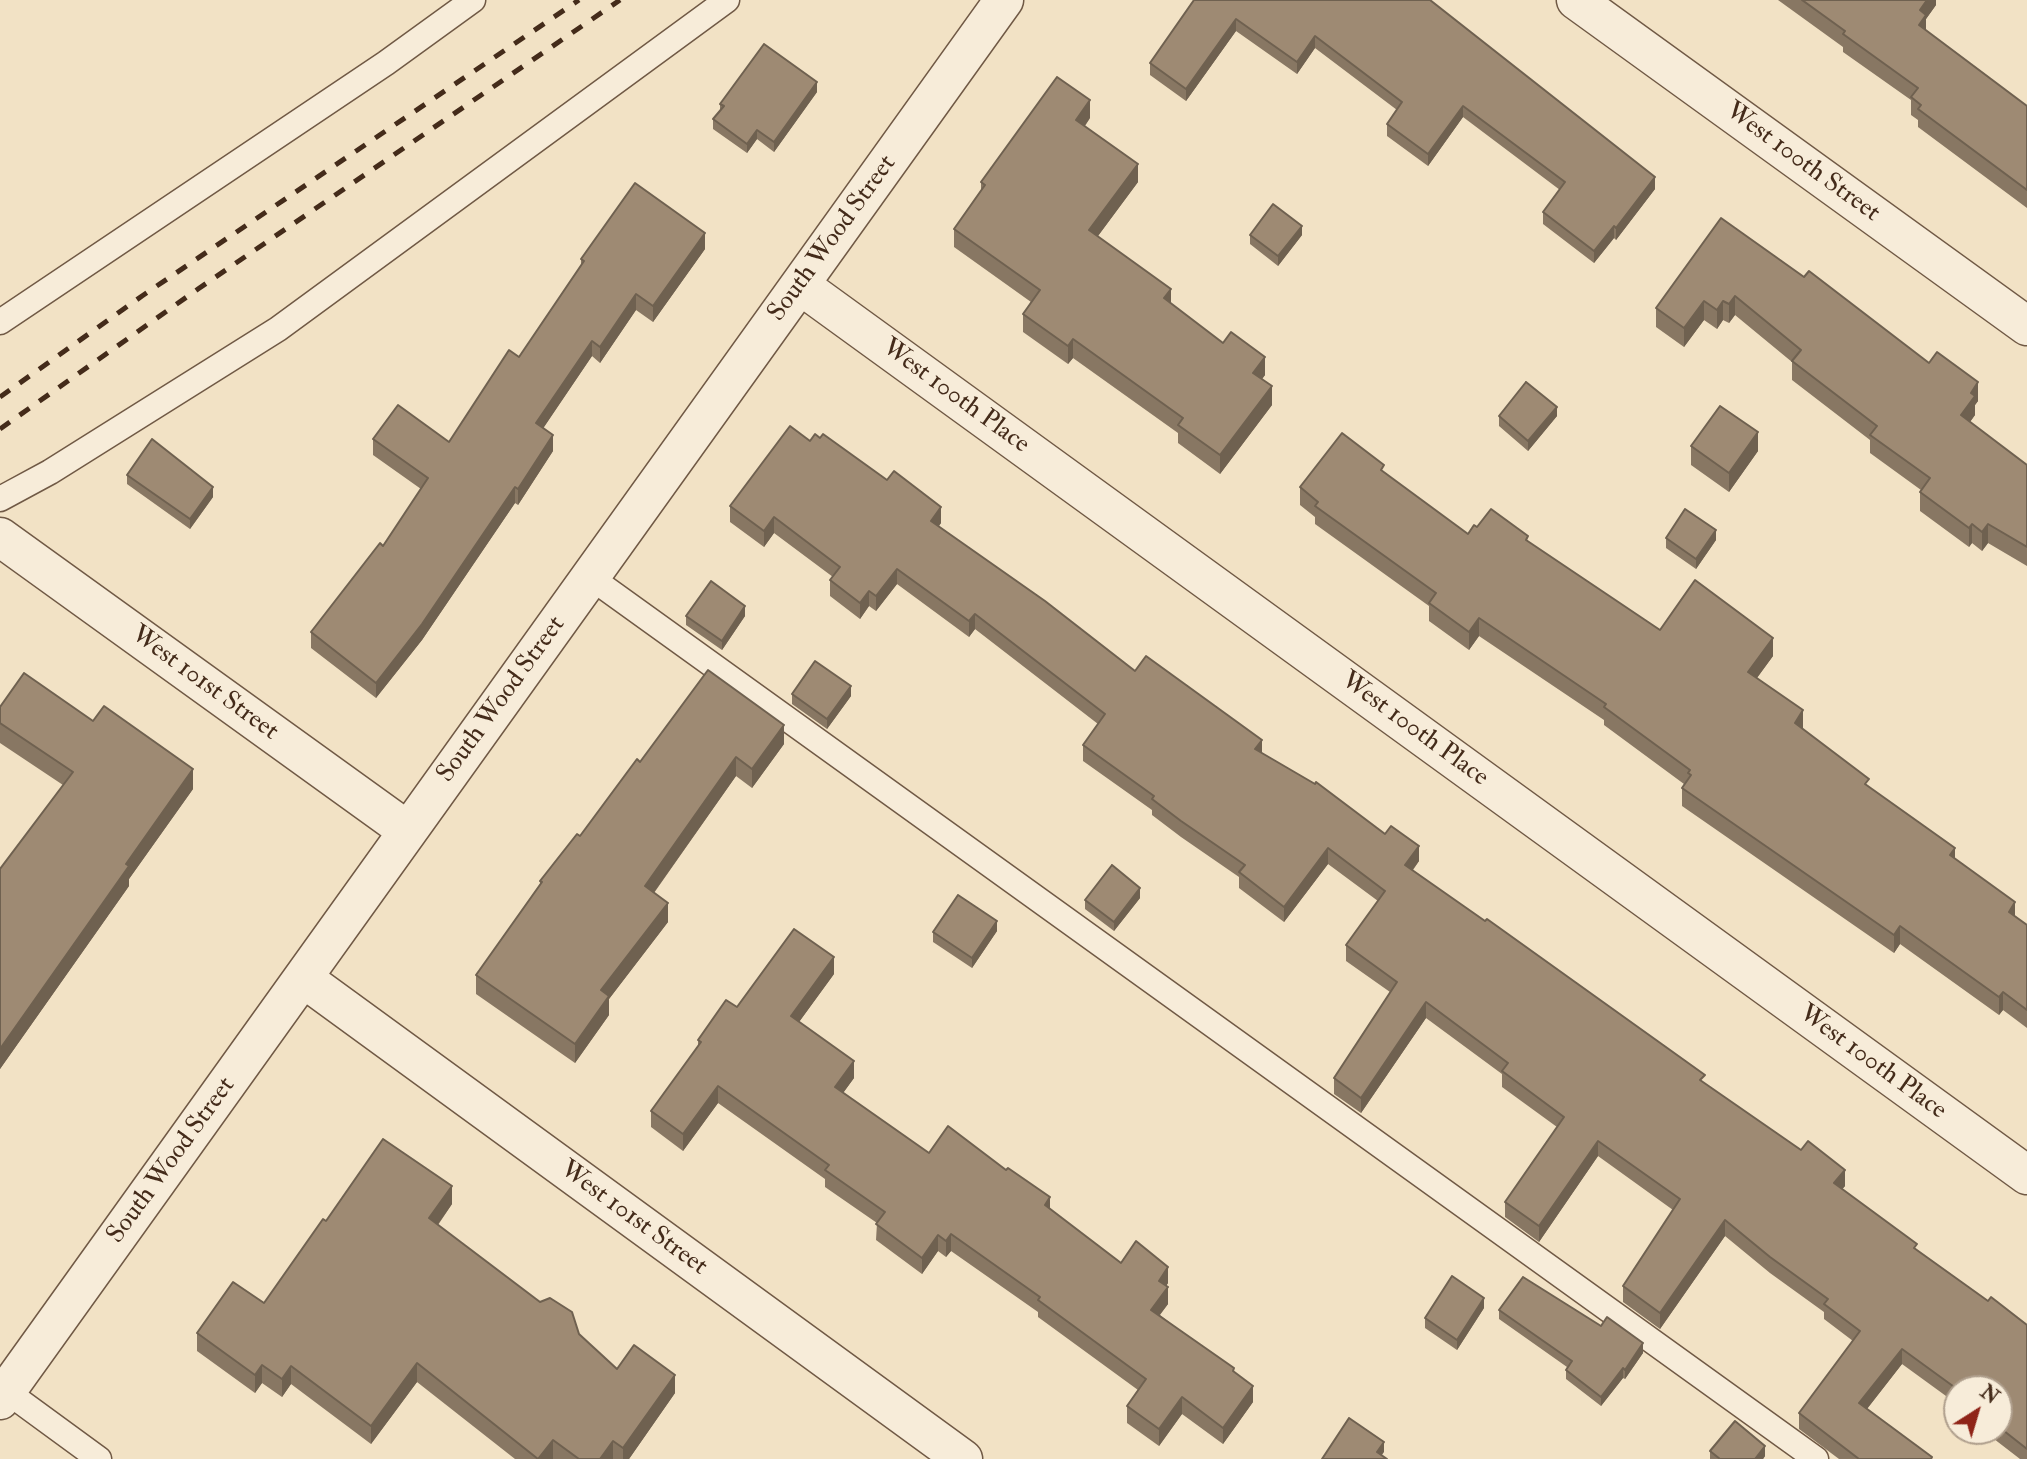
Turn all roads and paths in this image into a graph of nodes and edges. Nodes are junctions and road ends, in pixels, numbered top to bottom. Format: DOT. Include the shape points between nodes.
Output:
graph roads {
  1 [pos="472,0"];
  2 [pos="726,0"];
  3 [pos="1004,0"];
  4 [pos="1576,0"];
  5 [pos="800,285"];
  6 [pos="0,321"];
  7 [pos="2027,327"];
  8 [pos="0,499"];
  9 [pos="0,537"];
  10 [pos="590,577"];
  11 [pos="408,831"];
  12 [pos="303,978"];
  13 [pos="2027,1175"];
  14 [pos="3,1396"];
  15 [pos="99,1459"];
  16 [pos="963,1459"];
  17 [pos="1816,1459"];
  1 -- 6 [label="lane" via="386,63"];
  2 -- 8 [label="lane" via="278,328"];
  3 -- 5 [label="street, South Wood Street"];
  4 -- 7 [label="street, West 100th Street"];
  5 -- 10 [label="street, South Wood Street"];
  5 -- 13 [label="street, West 100th Place"];
  9 -- 11 [label="street, West 101st Street"];
  10 -- 11 [label="street, South Wood Street"];
  10 -- 17 [label="lane"];
  11 -- 12 [label="street, South Wood Street"];
  12 -- 14 [label="street, South Wood Street"];
  12 -- 16 [label="street, West 101st Street"];
  14 -- 15 [label="lane"];
}
